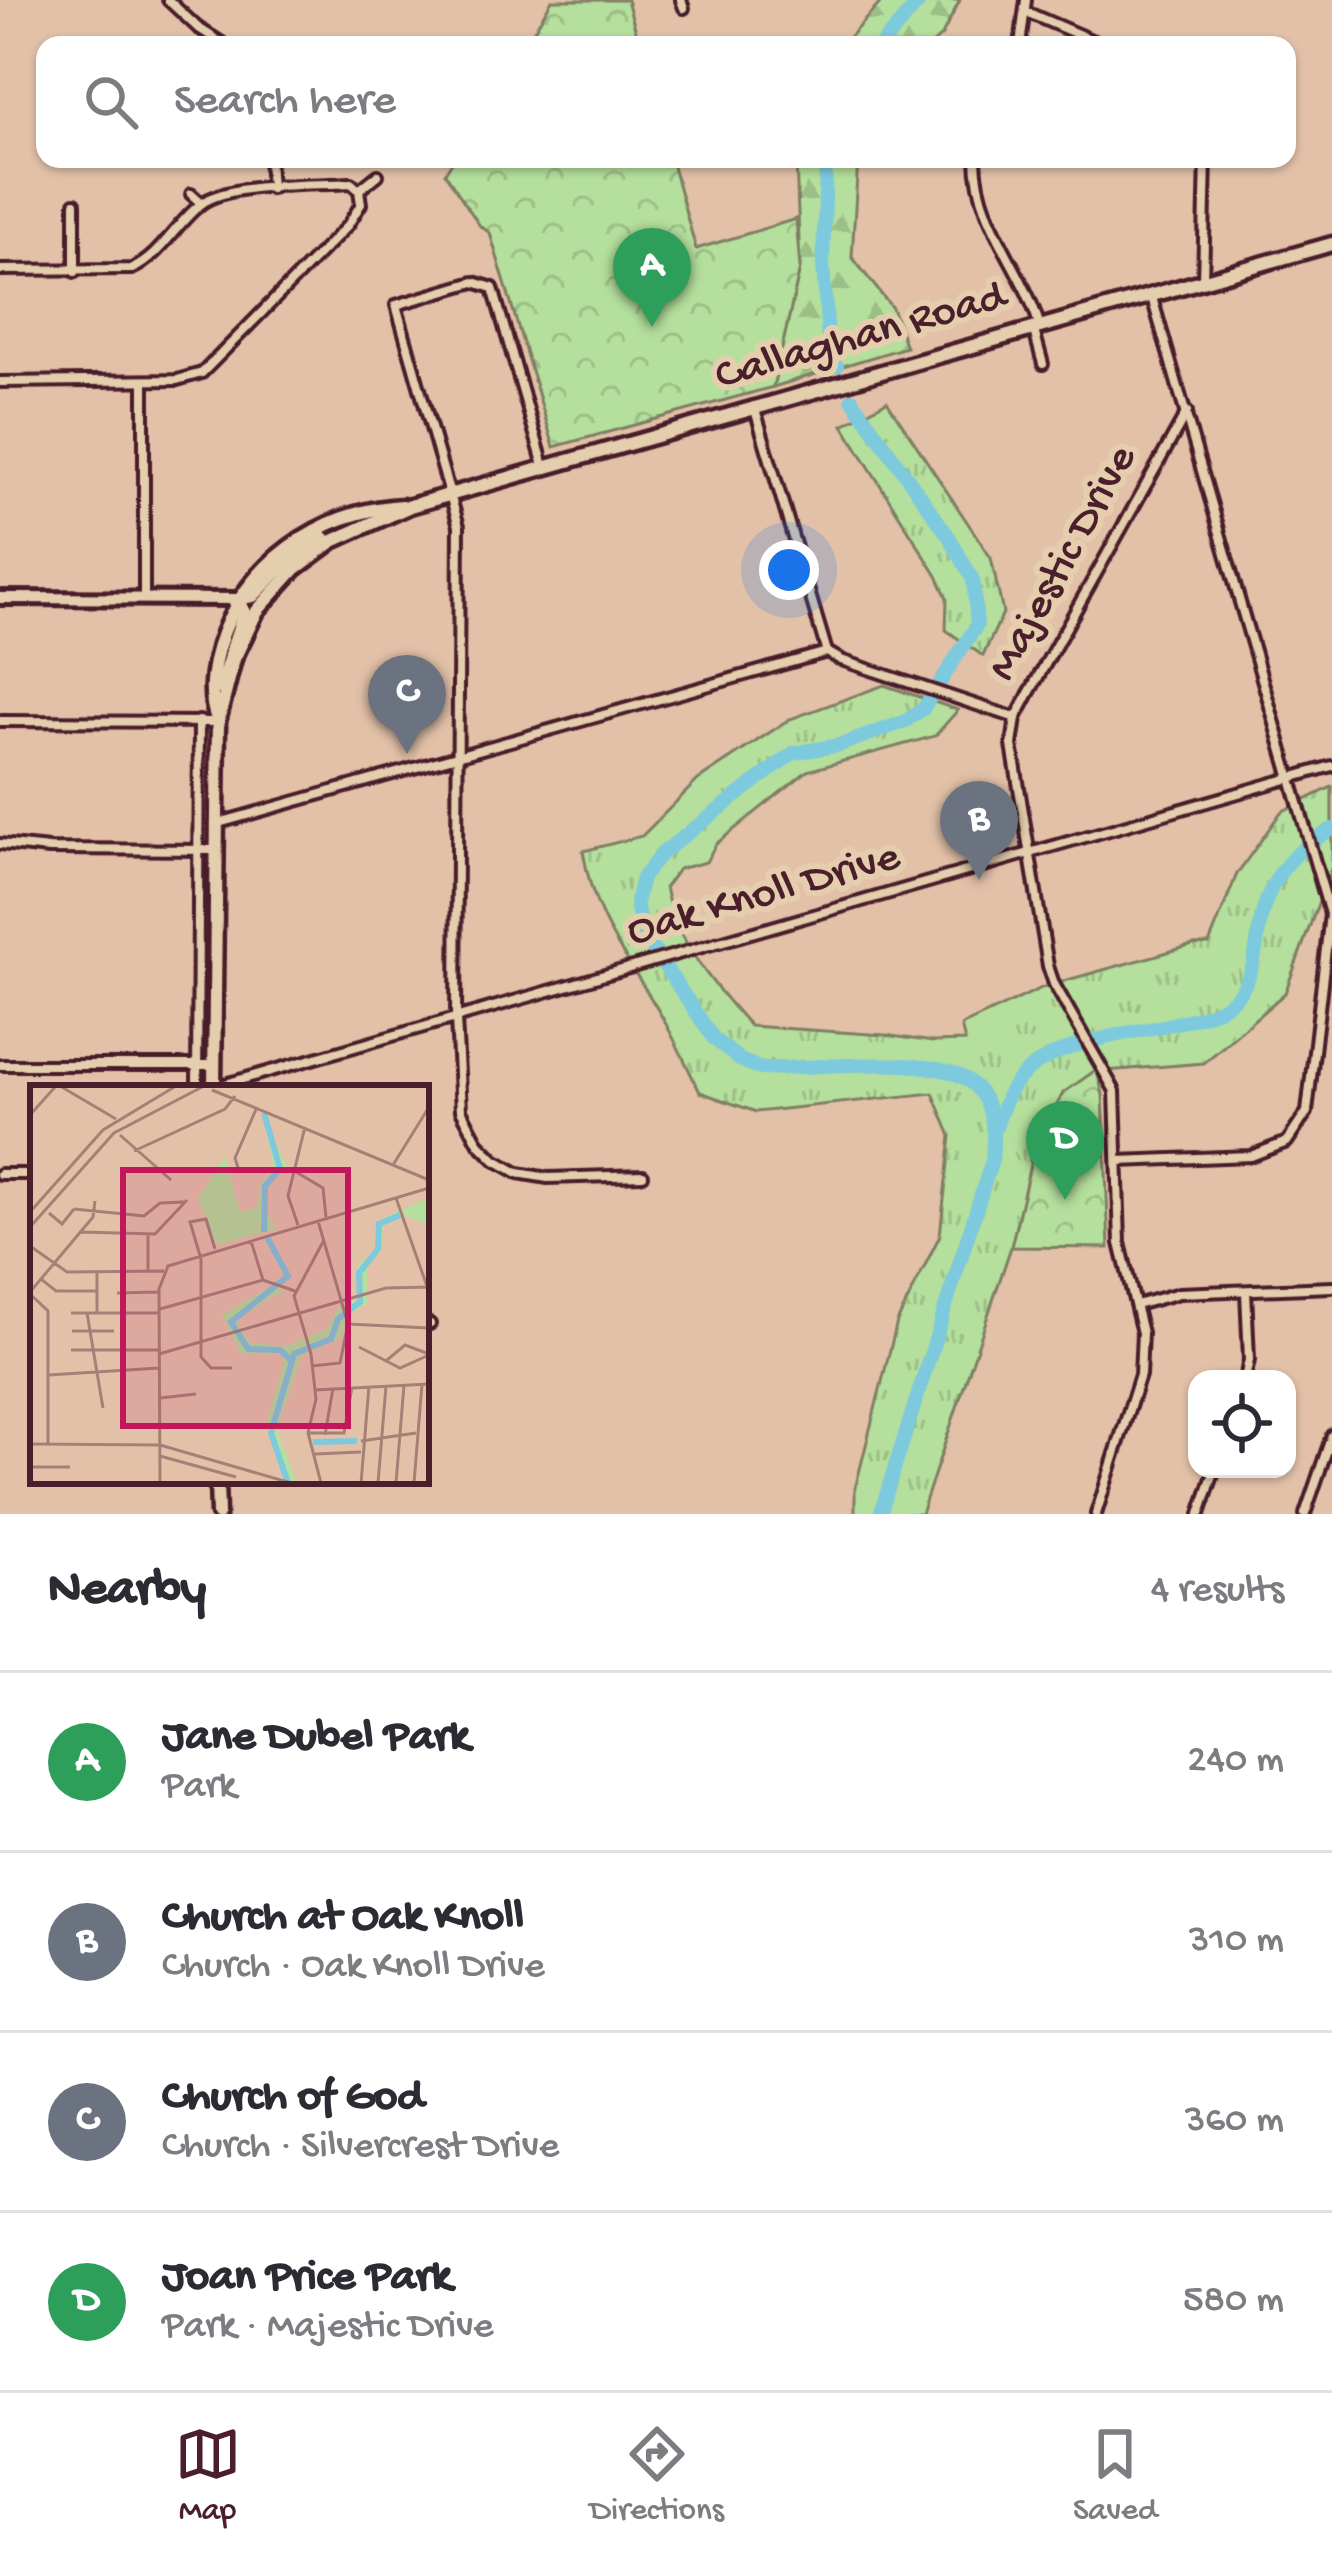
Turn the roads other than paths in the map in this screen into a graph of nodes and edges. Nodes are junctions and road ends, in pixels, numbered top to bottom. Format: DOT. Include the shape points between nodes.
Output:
graph roads {
  1 [pos="168,0"];
  2 [pos="1026,0"];
  3 [pos="1026,12"];
  4 [pos="211,36"];
  5 [pos="1022,36"];
  6 [pos="1081,36"];
  7 [pos="269,168"];
  8 [pos="976,168"];
  9 [pos="1206,168"];
  10 [pos="378,175"];
  11 [pos="271,189"];
  12 [pos="359,190"];
  13 [pos="191,194"];
  14 [pos="75,203"];
  15 [pos="201,203"];
  16 [pos="1332,244"];
  17 [pos="0,270"];
  18 [pos="75,272"];
  19 [pos="1203,280"];
  20 [pos="1151,293"];
  21 [pos="1036,325"];
  22 [pos="1043,364"];
  23 [pos="144,381"];
  24 [pos="0,382"];
  25 [pos="754,405"];
  26 [pos="1187,412"];
  27 [pos="544,466"];
  28 [pos="452,493"];
  29 [pos="410,506"];
  30 [pos="387,517"];
  31 [pos="0,598"];
  32 [pos="144,599"];
  33 [pos="204,599"];
  34 [pos="239,599"];
  35 [pos="225,628"];
  36 [pos="827,652"];
  37 [pos="219,717"];
  38 [pos="1016,718"];
  39 [pos="199,721"];
  40 [pos="0,722"];
  41 [pos="456,758"];
  42 [pos="1332,766"];
  43 [pos="1292,778"];
  44 [pos="215,824"];
  45 [pos="0,844"];
  46 [pos="198,849"];
  47 [pos="216,850"];
  48 [pos="1030,854"];
  49 [pos="1331,914"];
  50 [pos="456,1020"];
  51 [pos="0,1065"];
  52 [pos="198,1065"];
  53 [pos="214,1065"];
  54 [pos="197,1085"];
  55 [pos="214,1085"];
  56 [pos="225,1085"];
  57 [pos="1118,1161"];
  58 [pos="644,1175"];
  59 [pos="1332,1287"];
  60 [pos="1246,1291"];
  61 [pos="1136,1305"];
  62 [pos="1247,1370"];
  63 [pos="1332,1435"];
  64 [pos="1212,1478"];
  65 [pos="1096,1514"];
  66 [pos="1200,1514"];
  67 [pos="1305,1514"];
  1 -- 4 [label="street"];
  2 -- 3 [label="street"];
  3 -- 5 [label="street"];
  3 -- 6 [label="street"];
  7 -- 11 [label="street"];
  8 -- 21 [label="street" via="986,218 1022,278"];
  9 -- 19 [label="street"];
  10 -- 12 [label="street"];
  11 -- 12 [label="street" via="351,183"];
  11 -- 15 [label="street"];
  12 -- 23 [label="street" via="348,225 209,367 189,379"];
  13 -- 15 [label="street"];
  14 -- 18 [label="street"];
  15 -- 18 [label="street" via="140,266"];
  16 -- 19 [label="main road, Callaghan Road"];
  17 -- 18 [label="street"];
  19 -- 20 [label="main road, Callaghan Road"];
  20 -- 21 [label="main road, Callaghan Road"];
  20 -- 26 [label="street"];
  21 -- 22 [label="street"];
  21 -- 25 [label="main road, Callaghan Road"];
  23 -- 24 [label="street"];
  23 -- 32 [label="street"];
  25 -- 27 [label="main road, Callaghan Road"];
  25 -- 36 [label="street"];
  26 -- 38 [label="street, Majestic Drive"];
  26 -- 43 [label="street"];
  27 -- 28 [label="main road, Callaghan Road"];
  27 -- 28 [label="street" via="493,288 482,282 396,305"];
  28 -- 29 [label="main road, Callaghan Road"];
  28 -- 41 [label="street" via="459,526"];
  29 -- 30 [label="main road, Callaghan Road"];
  29 -- 34 [label="main road, Callaghan Road" via="308,534"];
  30 -- 34 [label="main road" via="312,544 253,596"];
  30 -- 37 [label="main road, Callaghan Road" via="322,548 270,594 243,639"];
  31 -- 32 [label="street"];
  32 -- 33 [label="street"];
  33 -- 34 [label="street"];
  33 -- 35 [label="street"];
  34 -- 35 [label="main road, Callaghan Road"];
  34 -- 37 [label="main road" via="244,612 223,672"];
  35 -- 37 [label="main road, Callaghan Road" via="212,682"];
  36 -- 38 [label="street"];
  36 -- 41 [label="street"];
  37 -- 39 [label="street"];
  37 -- 44 [label="main road, Callaghan Road"];
  38 -- 48 [label="street, Majestic Drive" via="1012,745"];
  39 -- 40 [label="street"];
  39 -- 46 [label="street"];
  41 -- 44 [label="street"];
  41 -- 50 [label="street"];
  42 -- 43 [label="street, Oak Knoll Drive"];
  43 -- 48 [label="street, Oak Knoll Drive"];
  43 -- 49 [label="street"];
  44 -- 47 [label="main road, Callaghan Road"];
  45 -- 46 [label="street"];
  46 -- 47 [label="street"];
  46 -- 52 [label="street"];
  47 -- 53 [label="main road, Callaghan Road"];
  48 -- 50 [label="street, Oak Knoll Drive"];
  48 -- 57 [label="street, Majestic Drive" via="1048,966 1116,1100"];
  49 -- 57 [label="street" via="1307,1112 1287,1142 1251,1156"];
  50 -- 56 [label="street, Oak Knoll Drive"];
  50 -- 58 [label="street" via="461,1110 488,1153 535,1177"];
  51 -- 52 [label="street"];
  52 -- 53 [label="street"];
  52 -- 54 [label="street"];
  53 -- 55 [label="main road, Callaghan Road"];
  57 -- 61 [label="street, Majestic Drive" via="1122,1259"];
  59 -- 60 [label="street"];
  60 -- 61 [label="street" via="1179,1293"];
  60 -- 62 [label="street"];
  61 -- 65 [label="street, Majestic Drive" via="1140,1375"];
  63 -- 67 [label="street"];
  64 -- 66 [label="street"];
}
